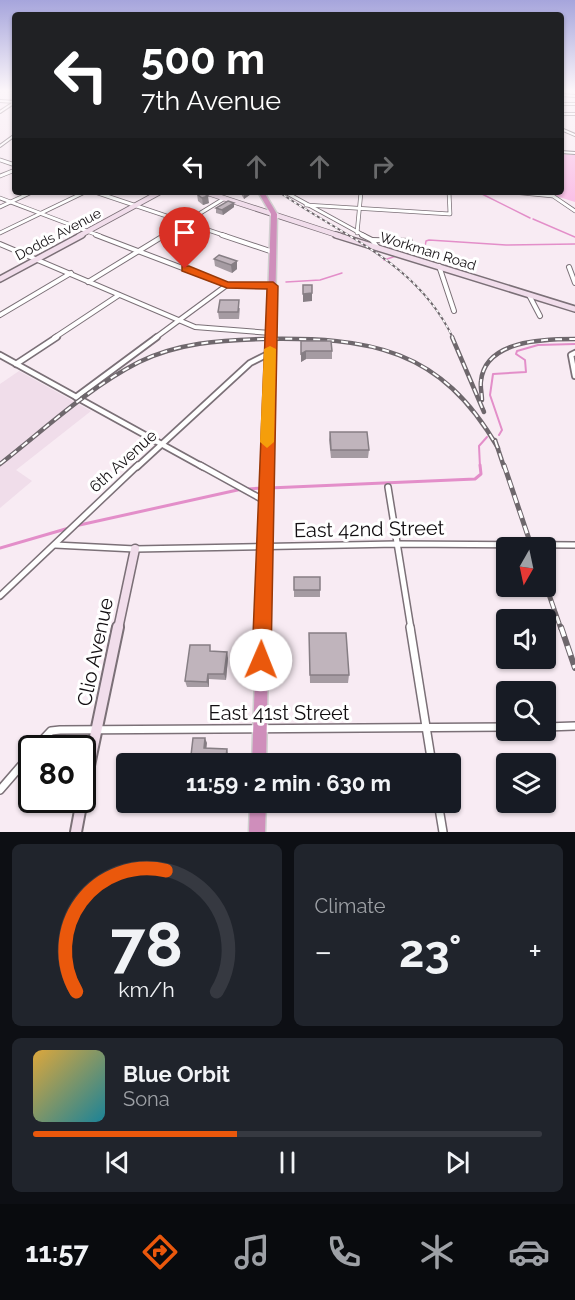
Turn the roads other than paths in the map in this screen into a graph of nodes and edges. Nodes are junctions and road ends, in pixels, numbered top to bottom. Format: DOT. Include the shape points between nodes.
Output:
graph roads {
  1 [pos="25,195"];
  2 [pos="79,195"];
  3 [pos="104,195"];
  4 [pos="155,195"];
  5 [pos="215,195"];
  6 [pos="263,195"];
  7 [pos="290,195"];
  8 [pos="361,195"];
  9 [pos="449,195"];
  10 [pos="548,195"];
  11 [pos="0,198"];
  12 [pos="225,198"];
  13 [pos="10,202"];
  14 [pos="306,205"];
  15 [pos="135,206"];
  16 [pos="0,207"];
  17 [pos="359,208"];
  18 [pos="575,211"];
  19 [pos="41,213"];
  20 [pos="274,214"];
  21 [pos="185,223"];
  22 [pos="88,231"];
  23 [pos="0,233"];
  24 [pos="357,233"];
  25 [pos="372,240"];
  26 [pos="410,241"];
  27 [pos="0,244"];
  28 [pos="378,248"];
  29 [pos="139,251"];
  30 [pos="273,252"];
  31 [pos="36,259"];
  32 [pos="439,266"];
  33 [pos="568,267"];
  34 [pos="71,273"];
  35 [pos="0,279"];
  36 [pos="88,282"];
  37 [pos="575,283"];
  38 [pos="227,285"];
  39 [pos="273,286"];
  40 [pos="119,295"];
  41 [pos="529,295"];
  42 [pos="575,309"];
  43 [pos="454,311"];
  44 [pos="0,315"];
  45 [pos="540,316"];
  46 [pos="179,320"];
  47 [pos="271,333"];
  48 [pos="270,353"];
  49 [pos="575,353"];
  50 [pos="0,355"];
  51 [pos="16,364"];
  52 [pos="575,376"];
  53 [pos="76,397"];
  54 [pos="162,444"];
  55 [pos="388,487"];
  56 [pos="265,501"];
  57 [pos="397,544"];
  58 [pos="55,545"];
  59 [pos="575,545"];
  60 [pos="264,548"];
  61 [pos="135,549"];
  62 [pos="0,596"];
  63 [pos="575,726"];
  64 [pos="496,727"];
  65 [pos="556,727"];
  66 [pos="426,728"];
  67 [pos="260,729"];
  68 [pos="97,730"];
  69 [pos="47,735"];
  70 [pos="96,735"];
  71 [pos="259,753"];
  72 [pos="430,753"];
  73 [pos="18,769"];
  74 [pos="0,790"];
  75 [pos="79,813"];
  76 [pos="258,813"];
  77 [pos="440,813"];
  78 [pos="76,832"];
  79 [pos="257,832"];
  80 [pos="443,832"];
  1 -- 13 [label="street"];
  2 -- 19 [label="street"];
  3 -- 15 [label="street"];
  4 -- 15 [label="street, Dodds Avenue"];
  5 -- 12 [label="street, Workman Road"];
  6 -- 20 [label="highway"];
  7 -- 14 [label="street"];
  8 -- 17 [label="street"];
  9 -- 17 [label="street" via="450,214"];
  10 -- 18 [label="street" via="559,197"];
  11 -- 13 [label="street"];
  12 -- 20 [label="street, Workman Road"];
  12 -- 21 [label="street"];
  13 -- 16 [label="street"];
  13 -- 19 [label="street"];
  14 -- 17 [label="street"];
  14 -- 24 [label="street"];
  15 -- 21 [label="street"];
  15 -- 22 [label="street, Dodds Avenue"];
  17 -- 24 [label="street"];
  19 -- 22 [label="street"];
  19 -- 23 [label="street"];
  20 -- 28 [label="street, Workman Road"];
  20 -- 30 [label="highway"];
  21 -- 29 [label="street"];
  21 -- 30 [label="street"];
  22 -- 29 [label="street"];
  22 -- 31 [label="street, Dodds Avenue"];
  24 -- 25 [label="street"];
  25 -- 26 [label="street"];
  25 -- 28 [label="street"];
  27 -- 31 [label="street"];
  28 -- 32 [label="street, Workman Road"];
  29 -- 36 [label="street"];
  29 -- 38 [label="street"];
  30 -- 39 [label="highway"];
  31 -- 34 [label="street"];
  31 -- 35 [label="street, Dodds Avenue"];
  32 -- 41 [label="street, Workman Road"];
  32 -- 43 [label="street"];
  33 -- 37 [label="street"];
  34 -- 36 [label="street"];
  34 -- 44 [label="street"];
  36 -- 40 [label="street"];
  38 -- 39 [label="street"];
  38 -- 46 [label="street"];
  39 -- 47 [label="highway"];
  40 -- 46 [label="street"];
  40 -- 51 [label="street"];
  41 -- 42 [label="street, Workman Road"];
  41 -- 45 [label="street"];
  46 -- 47 [label="street" via="202,329"];
  46 -- 53 [label="street"];
  47 -- 48 [label="highway"];
  48 -- 54 [label="street, 6th Avenue" via="250,363"];
  48 -- 56 [label="highway"];
  49 -- 52 [label="street" via="570,355"];
  50 -- 51 [label="street"];
  51 -- 53 [label="street"];
  53 -- 54 [label="street"];
  54 -- 56 [label="street"];
  54 -- 58 [label="street, 6th Avenue"];
  55 -- 57 [label="street"];
  56 -- 60 [label="highway"];
  57 -- 59 [label="street, East 42nd Street"];
  57 -- 60 [label="street, East 42nd Street"];
  57 -- 66 [label="street"];
  58 -- 61 [label="street, East 42nd Street"];
  58 -- 62 [label="street, 6th Avenue"];
  60 -- 61 [label="street, East 42nd Street"];
  60 -- 67 [label="highway"];
  61 -- 68 [label="street, Clio Avenue"];
  63 -- 65 [label="street"];
  64 -- 66 [label="street, East 41st Street"];
  66 -- 67 [label="street, East 41st Street"];
  66 -- 72 [label="street"];
  67 -- 68 [label="street, East 41st Street"];
  67 -- 71 [label="highway"];
  68 -- 69 [label="street, East 41st Street" via="51,731"];
  68 -- 70 [label="street, Clio Avenue"];
  73 -- 74 [label="street"];
  75 -- 78 [label="street, Clio Avenue"];
  76 -- 79 [label="highway"];
  77 -- 80 [label="street"];
}
